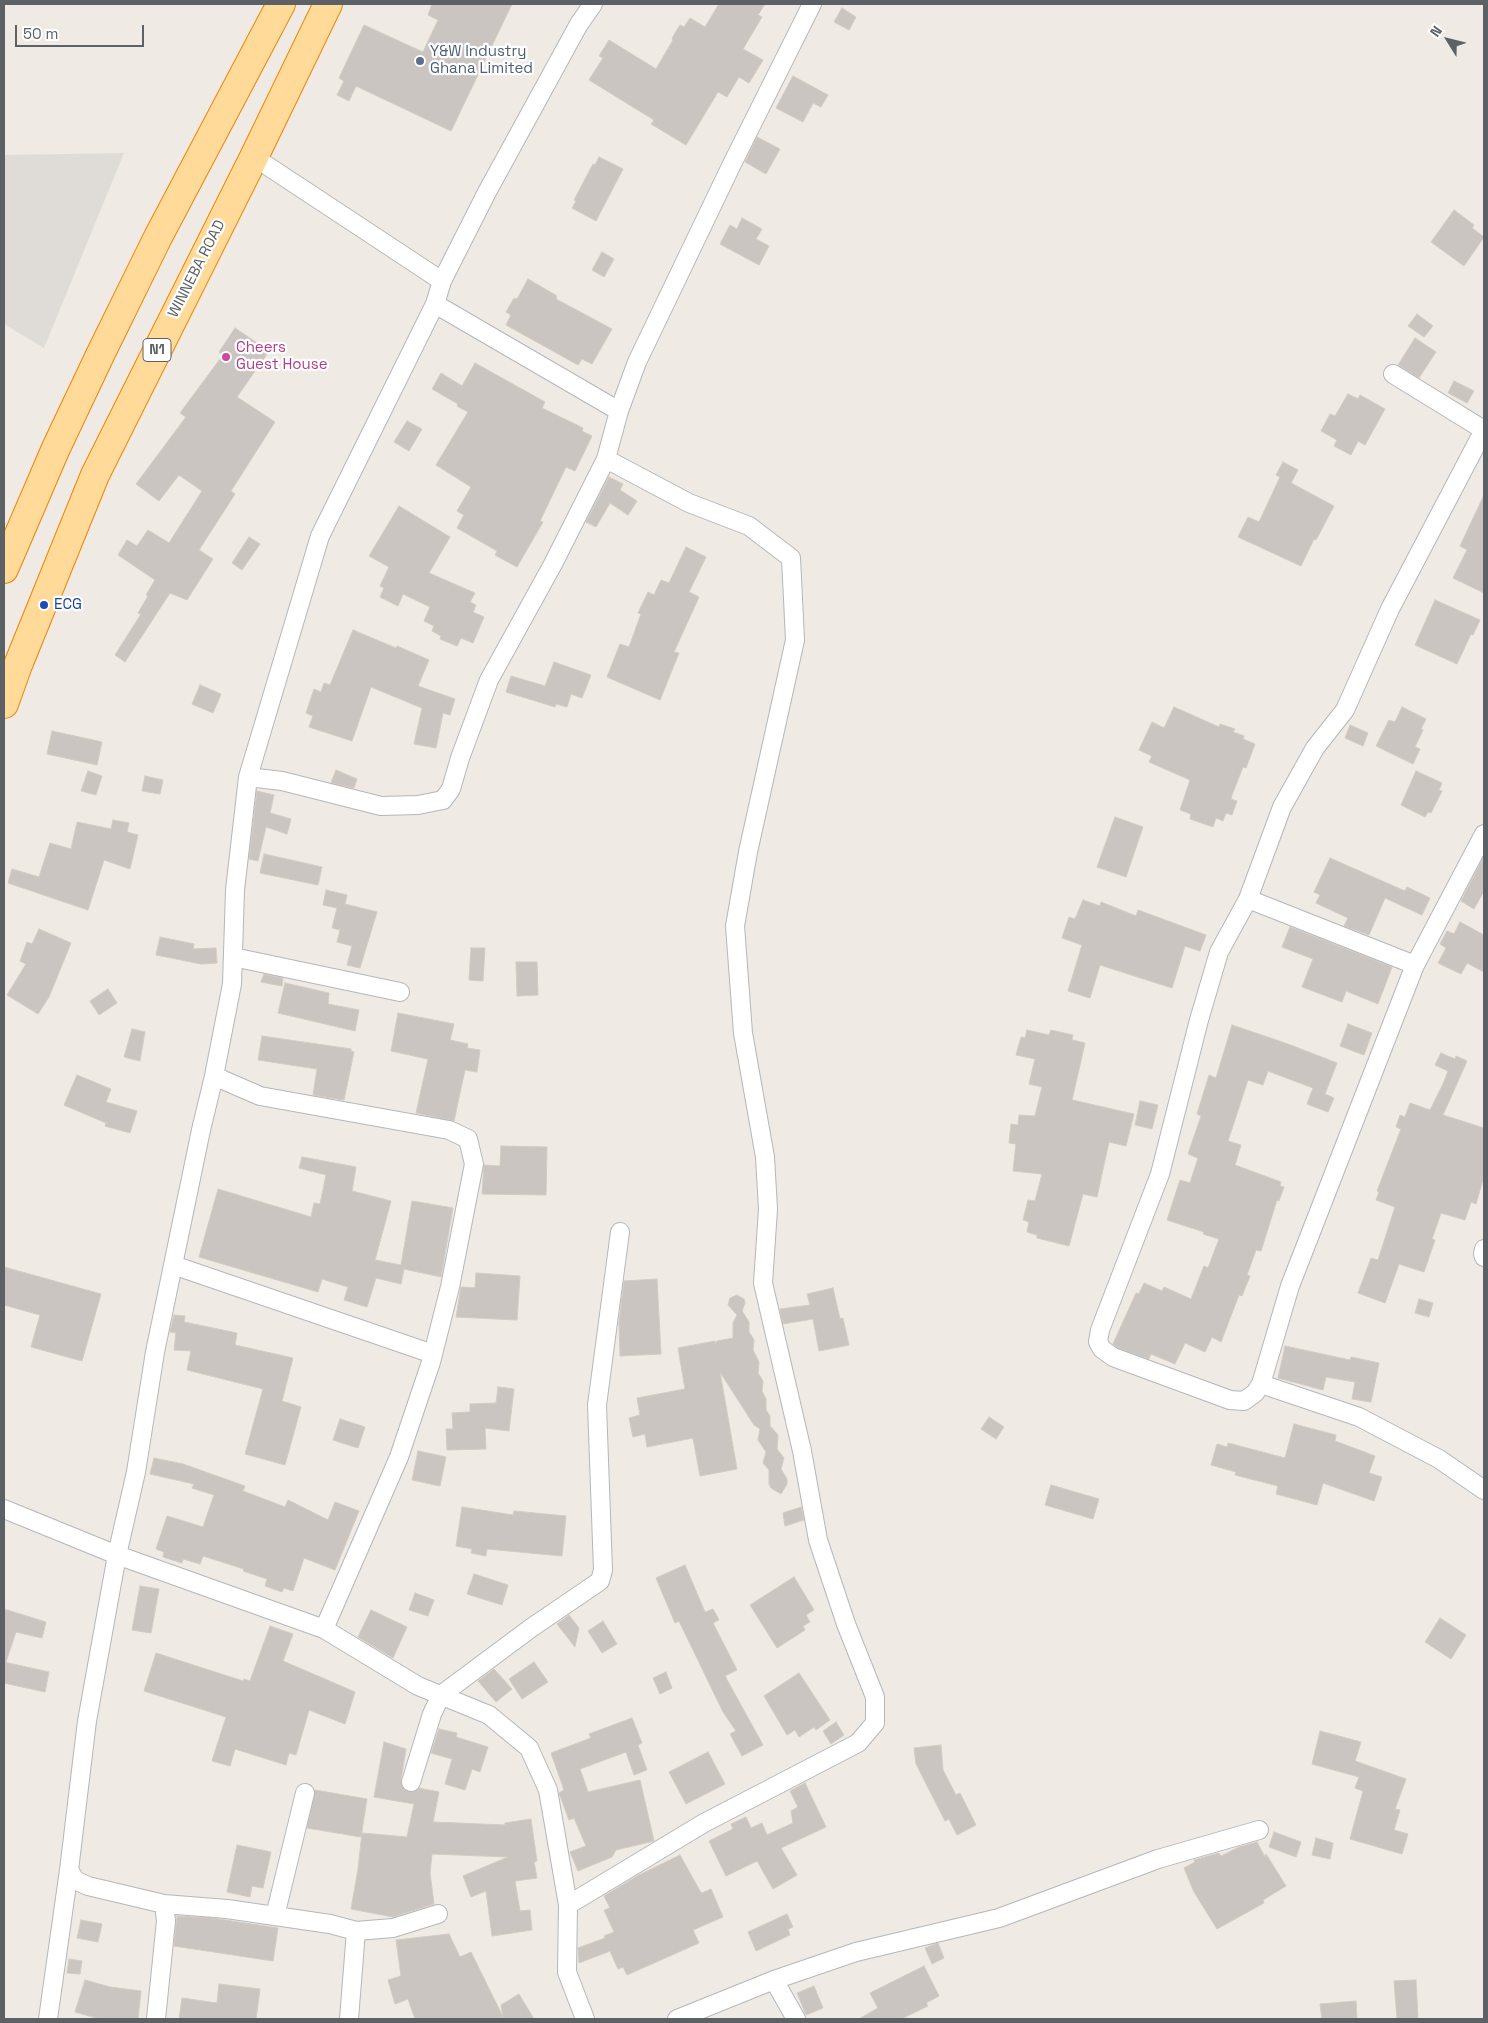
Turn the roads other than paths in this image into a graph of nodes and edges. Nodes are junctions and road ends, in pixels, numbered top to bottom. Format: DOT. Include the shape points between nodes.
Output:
graph roads {
  1 [pos="281,4"];
  2 [pos="328,4"];
  3 [pos="593,4"];
  4 [pos="812,4"];
  5 [pos="254,157"];
  6 [pos="442,281"];
  7 [pos="435,304"];
  8 [pos="1393,374"];
  9 [pos="619,411"];
  10 [pos="1484,430"];
  11 [pos="606,459"];
  12 [pos="4,569"];
  13 [pos="4,704"];
  14 [pos="248,777"];
  15 [pos="1484,834"];
  16 [pos="1248,898"];
  17 [pos="233,957"];
  18 [pos="1415,964"];
  19 [pos="400,992"];
  20 [pos="214,1076"];
  21 [pos="620,1232"];
  22 [pos="1484,1249"];
  23 [pos="1484,1256"];
  24 [pos="174,1265"];
  25 [pos="433,1354"];
  26 [pos="1261,1384"];
  27 [pos="1484,1490"];
  28 [pos="4,1509"];
  29 [pos="117,1555"];
  30 [pos="324,1629"];
  31 [pos="441,1696"];
  32 [pos="411,1782"];
  33 [pos="305,1793"];
  34 [pos="1259,1830"];
  35 [pos="69,1870"];
  36 [pos="164,1904"];
  37 [pos="568,1905"];
  38 [pos="438,1914"];
  39 [pos="275,1916"];
  40 [pos="356,1931"];
  41 [pos="774,1980"];
  42 [pos="48,2019"];
  43 [pos="156,2019"];
  44 [pos="349,2019"];
  45 [pos="585,2019"];
  46 [pos="677,2019"];
  47 [pos="796,2019"];
  1 -- 12 [label="highway" via="158,237 101,353"];
  2 -- 5 [label="highway, WINNEBA ROAD / N1"];
  3 -- 6 [label="street" via="487,192"];
  4 -- 9 [label="street" via="637,362"];
  5 -- 6 [label="street"];
  5 -- 13 [label="highway, WINNEBA ROAD / N1" via="95,474"];
  6 -- 7 [label="street"];
  7 -- 9 [label="street"];
  7 -- 14 [label="street" via="320,536"];
  8 -- 10 [label="street"];
  9 -- 11 [label="street"];
  10 -- 16 [label="street" via="1390,609 1345,710 1315,748 1282,807"];
  11 -- 14 [label="street" via="489,680 451,789 444,800 418,805 381,806 282,780"];
  11 -- 37 [label="street" via="689,502 749,526 791,558 795,640 735,926 743,1033 765,1157 768,1209 763,1282 802,1451 818,1540 875,1697 876,1723 858,1743 704,1823"];
  14 -- 17 [label="street" via="235,890"];
  15 -- 18 [label="street"];
  16 -- 18 [label="street"];
  16 -- 26 [label="street" via="1219,952 1160,1174 1098,1342 1113,1357 1230,1400 1244,1401"];
  17 -- 19 [label="street"];
  17 -- 20 [label="street" via="232,984"];
  18 -- 26 [label="street" via="1290,1286"];
  20 -- 24 [label="street"];
  20 -- 25 [label="street" via="260,1096 449,1130 468,1139 474,1164"];
  21 -- 31 [label="street" via="597,1405 603,1570 600,1581"];
  22 -- 23 [label="street"];
  24 -- 25 [label="street"];
  24 -- 29 [label="street" via="155,1352 136,1472"];
  25 -- 30 [label="street" via="399,1457"];
  26 -- 27 [label="street" via="1359,1417 1438,1459"];
  28 -- 29 [label="street"];
  29 -- 30 [label="street"];
  29 -- 35 [label="street" via="87,1721"];
  30 -- 31 [label="street" via="418,1686"];
  31 -- 32 [label="street" via="432,1714"];
  31 -- 37 [label="street" via="489,1715 529,1748 548,1790"];
  33 -- 39 [label="street"];
  34 -- 41 [label="street" via="1158,1859 999,1918 856,1952"];
  35 -- 36 [label="street" via="75,1880 88,1886"];
  35 -- 42 [label="street"];
  36 -- 39 [label="street"];
  36 -- 43 [label="street" via="166,1921"];
  37 -- 45 [label="street" via="567,1972"];
  38 -- 40 [label="street" via="393,1928"];
  39 -- 40 [label="street"];
  40 -- 44 [label="street"];
  41 -- 46 [label="street"];
  41 -- 47 [label="street"];
}
